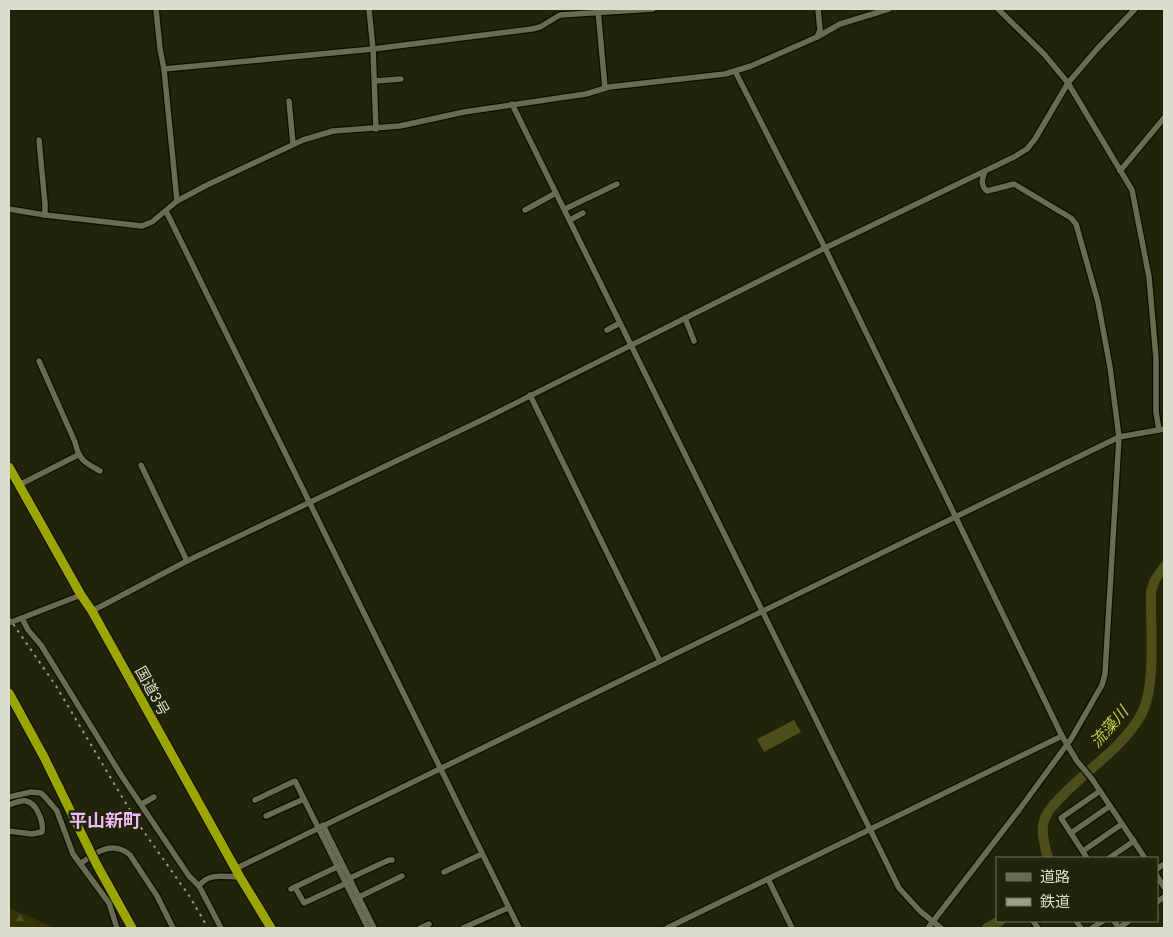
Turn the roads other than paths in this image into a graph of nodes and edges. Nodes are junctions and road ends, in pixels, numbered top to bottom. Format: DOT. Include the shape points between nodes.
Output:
graph roads {
  1 [pos="156,9"];
  2 [pos="369,9"];
  3 [pos="652,9"];
  4 [pos="818,9"];
  5 [pos="888,9"];
  6 [pos="998,9"];
  7 [pos="1135,9"];
  8 [pos="598,10"];
  9 [pos="816,37"];
  10 [pos="374,49"];
  11 [pos="164,69"];
  12 [pos="735,71"];
  13 [pos="401,79"];
  14 [pos="375,81"];
  15 [pos="1068,84"];
  16 [pos="605,88"];
  17 [pos="289,101"];
  18 [pos="512,104"];
  19 [pos="1164,118"];
  20 [pos="376,129"];
  21 [pos="39,140"];
  22 [pos="293,144"];
  23 [pos="1120,171"];
  24 [pos="985,172"];
  25 [pos="617,184"];
  26 [pos="556,193"];
  27 [pos="177,201"];
  28 [pos="9,209"];
  29 [pos="565,209"];
  30 [pos="525,210"];
  31 [pos="166,212"];
  32 [pos="583,213"];
  33 [pos="45,215"];
  34 [pos="570,220"];
  35 [pos="825,248"];
  36 [pos="685,318"];
  37 [pos="620,323"];
  38 [pos="607,330"];
  39 [pos="694,341"];
  40 [pos="632,345"];
  41 [pos="39,361"];
  42 [pos="530,395"];
  43 [pos="1162,429"];
  44 [pos="1119,437"];
  45 [pos="78,455"];
  46 [pos="142,465"];
  47 [pos="9,467"];
  48 [pos="100,471"];
  49 [pos="19,485"];
  50 [pos="309,504"];
  51 [pos="955,517"];
  52 [pos="187,561"];
  53 [pos="81,595"];
  54 [pos="92,611"];
  55 [pos="762,611"];
  56 [pos="22,618"];
  57 [pos="9,623"];
  58 [pos="660,661"];
  59 [pos="9,693"];
  60 [pos="9,704"];
  61 [pos="1062,736"];
  62 [pos="1067,744"];
  63 [pos="42,758"];
  64 [pos="439,769"];
  65 [pos="1100,791"];
  66 [pos="9,797"];
  67 [pos="154,798"];
  68 [pos="304,799"];
  69 [pos="255,800"];
  70 [pos="9,804"];
  71 [pos="142,804"];
  72 [pos="1110,806"];
  73 [pos="266,816"];
  74 [pos="1122,824"];
  75 [pos="320,827"];
  76 [pos="9,830"];
  77 [pos="869,830"];
  78 [pos="1071,833"];
  79 [pos="1134,841"];
  80 [pos="1083,851"];
  81 [pos="482,854"];
  82 [pos="1086,857"];
  83 [pos="1110,857"];
  84 [pos="1144,857"];
  85 [pos="392,860"];
  86 [pos="80,864"];
  87 [pos="340,866"];
  88 [pos="444,872"];
  89 [pos="237,873"];
  90 [pos="402,876"];
  91 [pos="768,879"];
  92 [pos="349,881"];
  93 [pos="199,886"];
  94 [pos="359,898"];
  95 [pos="508,908"];
  96 [pos="933,921"];
  97 [pos="429,924"];
  98 [pos="117,928"];
  99 [pos="132,928"];
  100 [pos="173,928"];
  101 [pos="221,928"];
  102 [pos="271,928"];
  103 [pos="368,928"];
  104 [pos="374,928"];
  105 [pos="420,928"];
  106 [pos="463,928"];
  107 [pos="519,928"];
  108 [pos="667,928"];
  109 [pos="792,928"];
  110 [pos="928,928"];
  111 [pos="941,928"];
  1 -- 11 [label="street"];
  2 -- 10 [label="street"];
  3 -- 8 [label="street"];
  4 -- 9 [label="street" via="820,30"];
  5 -- 9 [label="street" via="840,24"];
  6 -- 15 [label="street" via="1044,54"];
  7 -- 15 [label="street"];
  8 -- 10 [label="street" via="560,15 532,29"];
  8 -- 16 [label="street"];
  9 -- 12 [label="street"];
  10 -- 11 [label="street"];
  10 -- 14 [label="street"];
  11 -- 27 [label="street"];
  12 -- 16 [label="street"];
  12 -- 35 [label="street"];
  13 -- 14 [label="street"];
  14 -- 20 [label="street"];
  15 -- 23 [label="street"];
  15 -- 24 [label="street" via="1027,149"];
  16 -- 18 [label="street" via="586,94"];
  17 -- 22 [label="street"];
  18 -- 20 [label="street"];
  18 -- 26 [label="street"];
  19 -- 23 [label="street"];
  20 -- 22 [label="street" via="333,131"];
  21 -- 33 [label="street"];
  22 -- 27 [label="street"];
  23 -- 43 [label="street" via="1130,188 1149,277 1156,358 1156,412"];
  24 -- 35 [label="street"];
  24 -- 44 [label="street" via="982,181 987,191 1014,184 1076,224 1098,302"];
  25 -- 29 [label="street"];
  26 -- 29 [label="street"];
  26 -- 30 [label="street"];
  27 -- 31 [label="street"];
  28 -- 33 [label="street"];
  29 -- 34 [label="street"];
  31 -- 33 [label="street" via="142,226"];
  31 -- 50 [label="street"];
  32 -- 34 [label="street"];
  34 -- 37 [label="street"];
  35 -- 36 [label="street"];
  35 -- 51 [label="street"];
  36 -- 39 [label="street"];
  36 -- 40 [label="street"];
  37 -- 38 [label="street"];
  37 -- 40 [label="street"];
  40 -- 42 [label="street"];
  40 -- 55 [label="street"];
  41 -- 45 [label="street"];
  42 -- 50 [label="street"];
  42 -- 58 [label="street"];
  43 -- 44 [label="street"];
  44 -- 51 [label="street"];
  44 -- 62 [label="street" via="1104,674 1102,685"];
  45 -- 48 [label="street"];
  45 -- 49 [label="street"];
  46 -- 52 [label="street"];
  47 -- 49 [label="highway, 国道3号"];
  49 -- 53 [label="highway, 国道3号"];
  50 -- 52 [label="street"];
  50 -- 64 [label="street"];
  51 -- 55 [label="street"];
  51 -- 61 [label="street"];
  52 -- 54 [label="street"];
  53 -- 54 [label="highway, 国道3号"];
  53 -- 56 [label="street"];
  54 -- 89 [label="highway, 国道3号"];
  55 -- 58 [label="street"];
  55 -- 77 [label="street"];
  56 -- 57 [label="street"];
  56 -- 71 [label="street"];
  58 -- 64 [label="street"];
  59 -- 63 [label="highway"];
  60 -- 63 [label="highway"];
  61 -- 62 [label="street"];
  61 -- 77 [label="street"];
  62 -- 65 [label="street"];
  62 -- 96 [label="street"];
  63 -- 99 [label="highway, bridge"];
  64 -- 75 [label="street"];
  64 -- 81 [label="street"];
  65 -- 72 [label="street"];
  65 -- 78 [label="street" via="1061,818"];
  66 -- 86 [label="street" via="31,792 46,798 57,811"];
  67 -- 71 [label="street"];
  68 -- 69 [label="street" via="295,781"];
  68 -- 73 [label="street"];
  68 -- 75 [label="street"];
  70 -- 76 [label="street" via="30,802 43,825 42,832 32,834"];
  71 -- 93 [label="street" via="189,876"];
  72 -- 74 [label="street"];
  72 -- 78 [label="street"];
  74 -- 79 [label="street"];
  74 -- 80 [label="street"];
  75 -- 87 [label="street"];
  75 -- 89 [label="street"];
  77 -- 91 [label="street"];
  77 -- 96 [label="street" via="899,888"];
  78 -- 80 [label="street"];
  79 -- 83 [label="street"];
  79 -- 84 [label="street"];
  80 -- 82 [label="street"];
  81 -- 88 [label="street"];
  81 -- 95 [label="street"];
  85 -- 92 [label="street"];
  86 -- 98 [label="street" via="109,903"];
  86 -- 100 [label="street" via="113,847 121,848 130,855 157,896"];
  87 -- 92 [label="street"];
  87 -- 92 [label="street" via="293,888 304,903"];
  89 -- 93 [label="street" via="204,879"];
  89 -- 102 [label="highway, 国道3号"];
  90 -- 94 [label="street"];
  91 -- 108 [label="street"];
  91 -- 109 [label="street"];
  92 -- 94 [label="street"];
  92 -- 103 [label="street"];
  93 -- 101 [label="street"];
  94 -- 104 [label="street"];
  95 -- 106 [label="street"];
  95 -- 107 [label="street"];
  96 -- 110 [label="street"];
  96 -- 111 [label="street"];
  97 -- 105 [label="street"];
}
